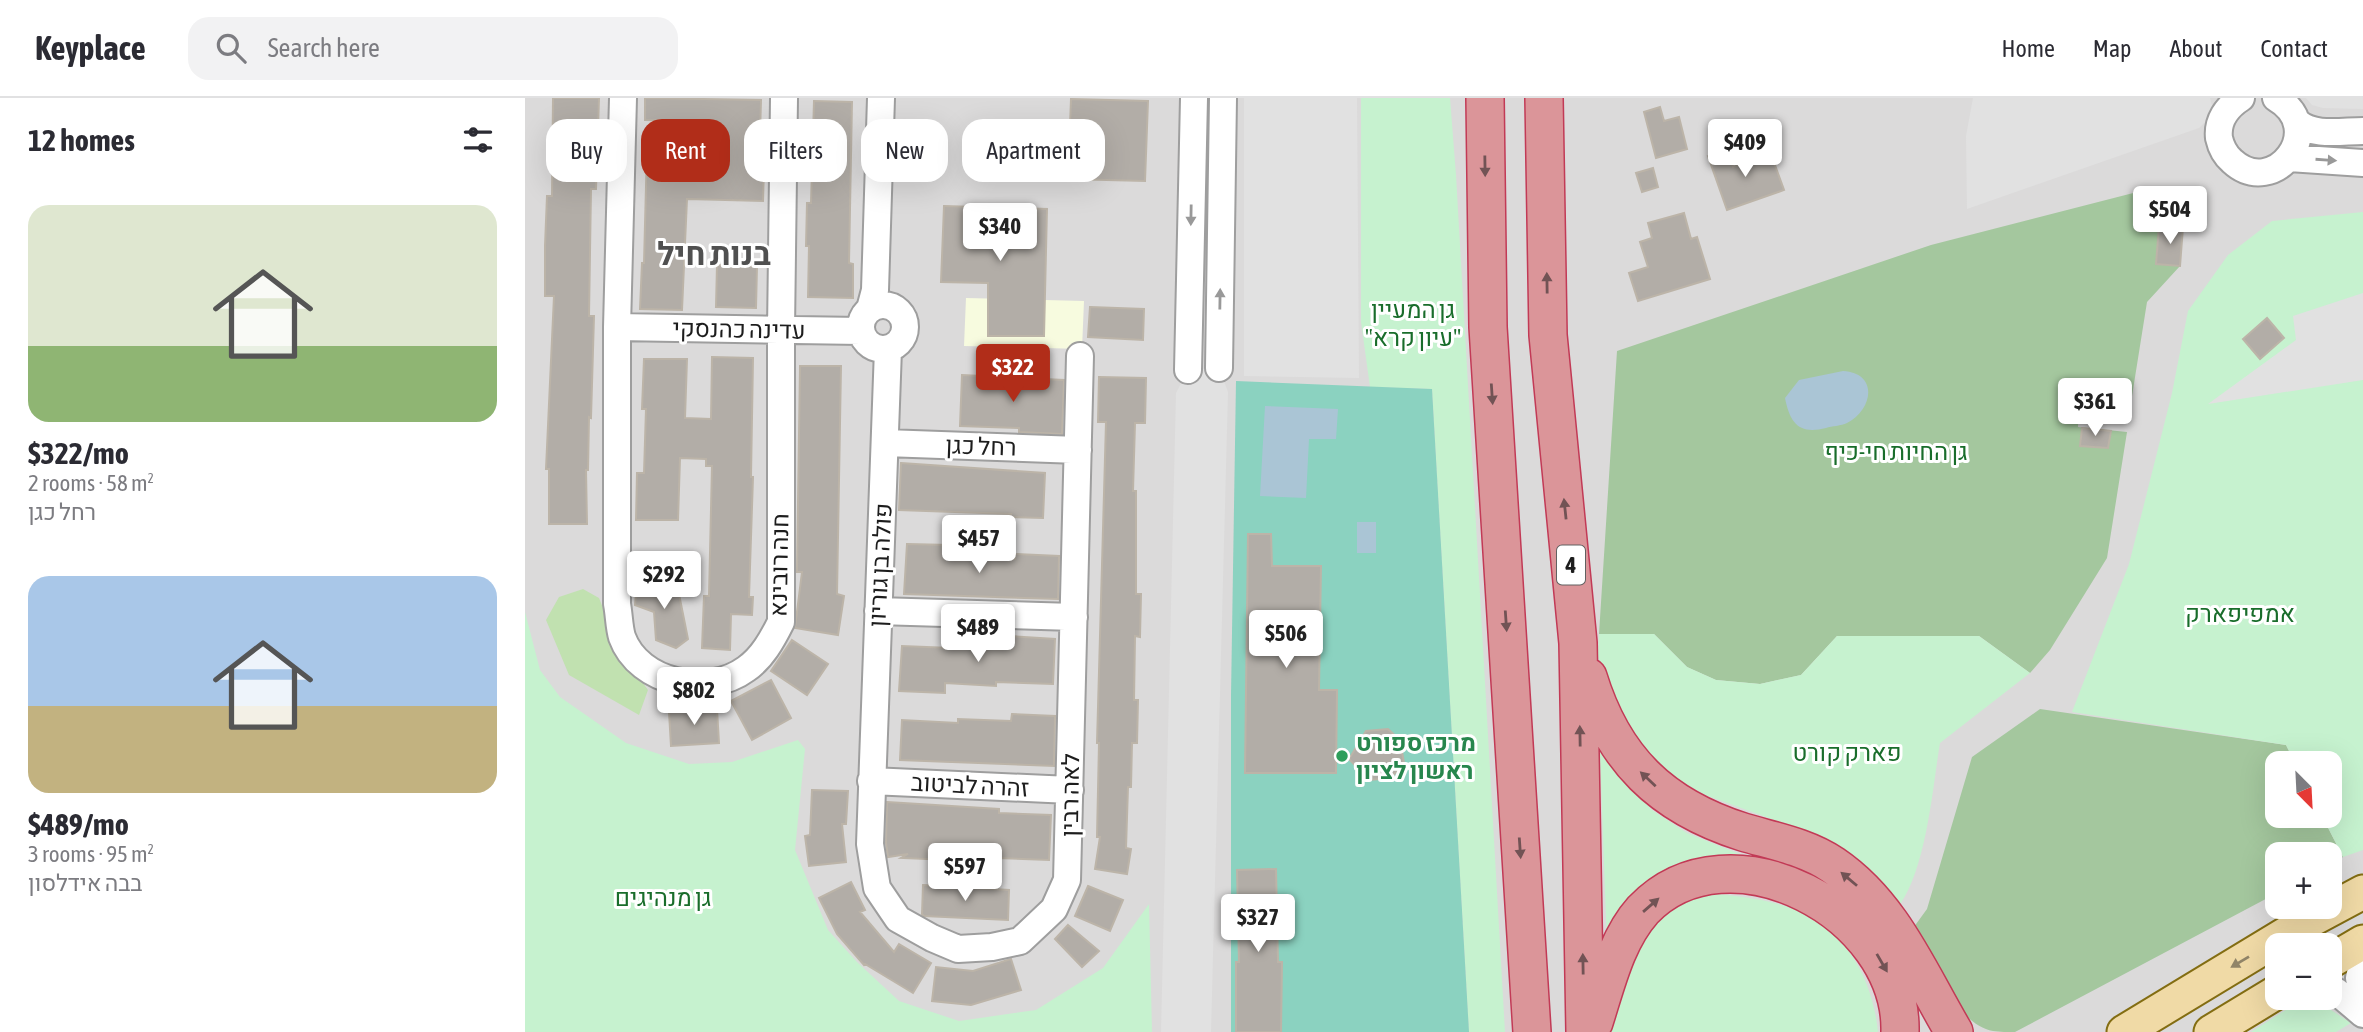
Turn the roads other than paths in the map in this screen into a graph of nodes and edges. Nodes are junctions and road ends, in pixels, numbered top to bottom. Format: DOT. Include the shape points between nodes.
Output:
graph roads {
  1 [pos="623,98"];
  2 [pos="784,98"];
  3 [pos="881,98"];
  4 [pos="896,98"];
  5 [pos="1194,98"];
  6 [pos="1223,98"];
  7 [pos="1485,98"];
  8 [pos="1544,98"];
  9 [pos="2276,98"];
  10 [pos="2233,101"];
  11 [pos="2297,122"];
  12 [pos="2363,131"];
  13 [pos="2289,158"];
  14 [pos="2363,163"];
  15 [pos="875,316"];
  16 [pos="617,327"];
  17 [pos="781,330"];
  18 [pos="888,349"];
  19 [pos="1080,356"];
  20 [pos="1219,368"];
  21 [pos="1188,370"];
  22 [pos="885,443"];
  23 [pos="1078,450"];
  24 [pos="878,611"];
  25 [pos="1074,617"];
  26 [pos="1578,643"];
  27 [pos="871,780"];
  28 [pos="1070,790"];
  29 [pos="2363,892"];
  30 [pos="2363,942"];
  31 [pos="2342,954"];
  32 [pos="2363,960"];
  33 [pos="2342,996"];
  34 [pos="2363,998"];
  35 [pos="2265,1000"];
  36 [pos="2363,1014"];
  37 [pos="1953,1024"];
  38 [pos="1532,1032"];
  39 [pos="1584,1032"];
  40 [pos="1592,1032"];
  41 [pos="1900,1032"];
  42 [pos="2124,1032"];
  43 [pos="2211,1032"];
  1 -- 16 [label="street, חנה רובינא"];
  2 -- 17 [label="street, חנה רובינא"];
  3 -- 15 [label="street"];
  4 -- 15 [label="street" via="890,290"];
  5 -- 21 [label="street, one-way"];
  20 -- 6 [label="street, one-way"];
  7 -- 38 [label="highway, one-way" via="1488,327"];
  26 -- 8 [label="highway, 4, one-way" via="1548,335"];
  9 -- 11 [label="street"];
  10 -- 13 [label="street" via="2219,130 2228,158 2247,171 2259,172 2278,167"];
  11 -- 12 [label="street" via="2316,132"];
  11 -- 13 [label="street" via="2297,141"];
  13 -- 14 [label="street, one-way"];
  15 -- 17 [label="street, עדינה כהנסקי"];
  15 -- 18 [label="street" via="868,343"];
  15 -- 18 [label="street" via="900,312 906,326 901,341"];
  16 -- 17 [label="street, עדינה כהנסקי"];
  16 -- 17 [label="street, חנה רובינא" via="617,604 622,636 647,669 672,682 706,683 745,670 770,644 781,622"];
  18 -- 22 [label="street, פולה בן גוריון"];
  19 -- 23 [label="street, לאה רבין"];
  22 -- 23 [label="street, רחל כגן"];
  22 -- 24 [label="street, פולה בן גוריון"];
  23 -- 25 [label="street, לאה רבין"];
  24 -- 25 [label="street"];
  24 -- 27 [label="street, פולה בן גוריון"];
  25 -- 28 [label="street, לאה רבין"];
  37 -- 26 [label="highway, one-way" via="1896,929 1833,865 1705,818 1650,782 1625,755 1600,713"];
  39 -- 26 [label="highway, 4, one-way"];
  27 -- 28 [label="street, זהרה לביטוב"];
  27 -- 28 [label="street, לאה רבין" via="870,844 877,888 898,919 958,949 1020,941 1054,909 1067,880"];
  29 -- 42 [label="main road, one-way"];
  30 -- 31 [label="main road"];
  32 -- 34 [label="street" via="2359,978"];
  33 -- 36 [label="street"];
  35 -- 43 [label="main road"];
  40 -- 41 [label="highway, one-way" via="1611,971 1643,911 1682,885 1732,874 1795,888 1823,901 1851,923 1887,972 1896,996"];
}
